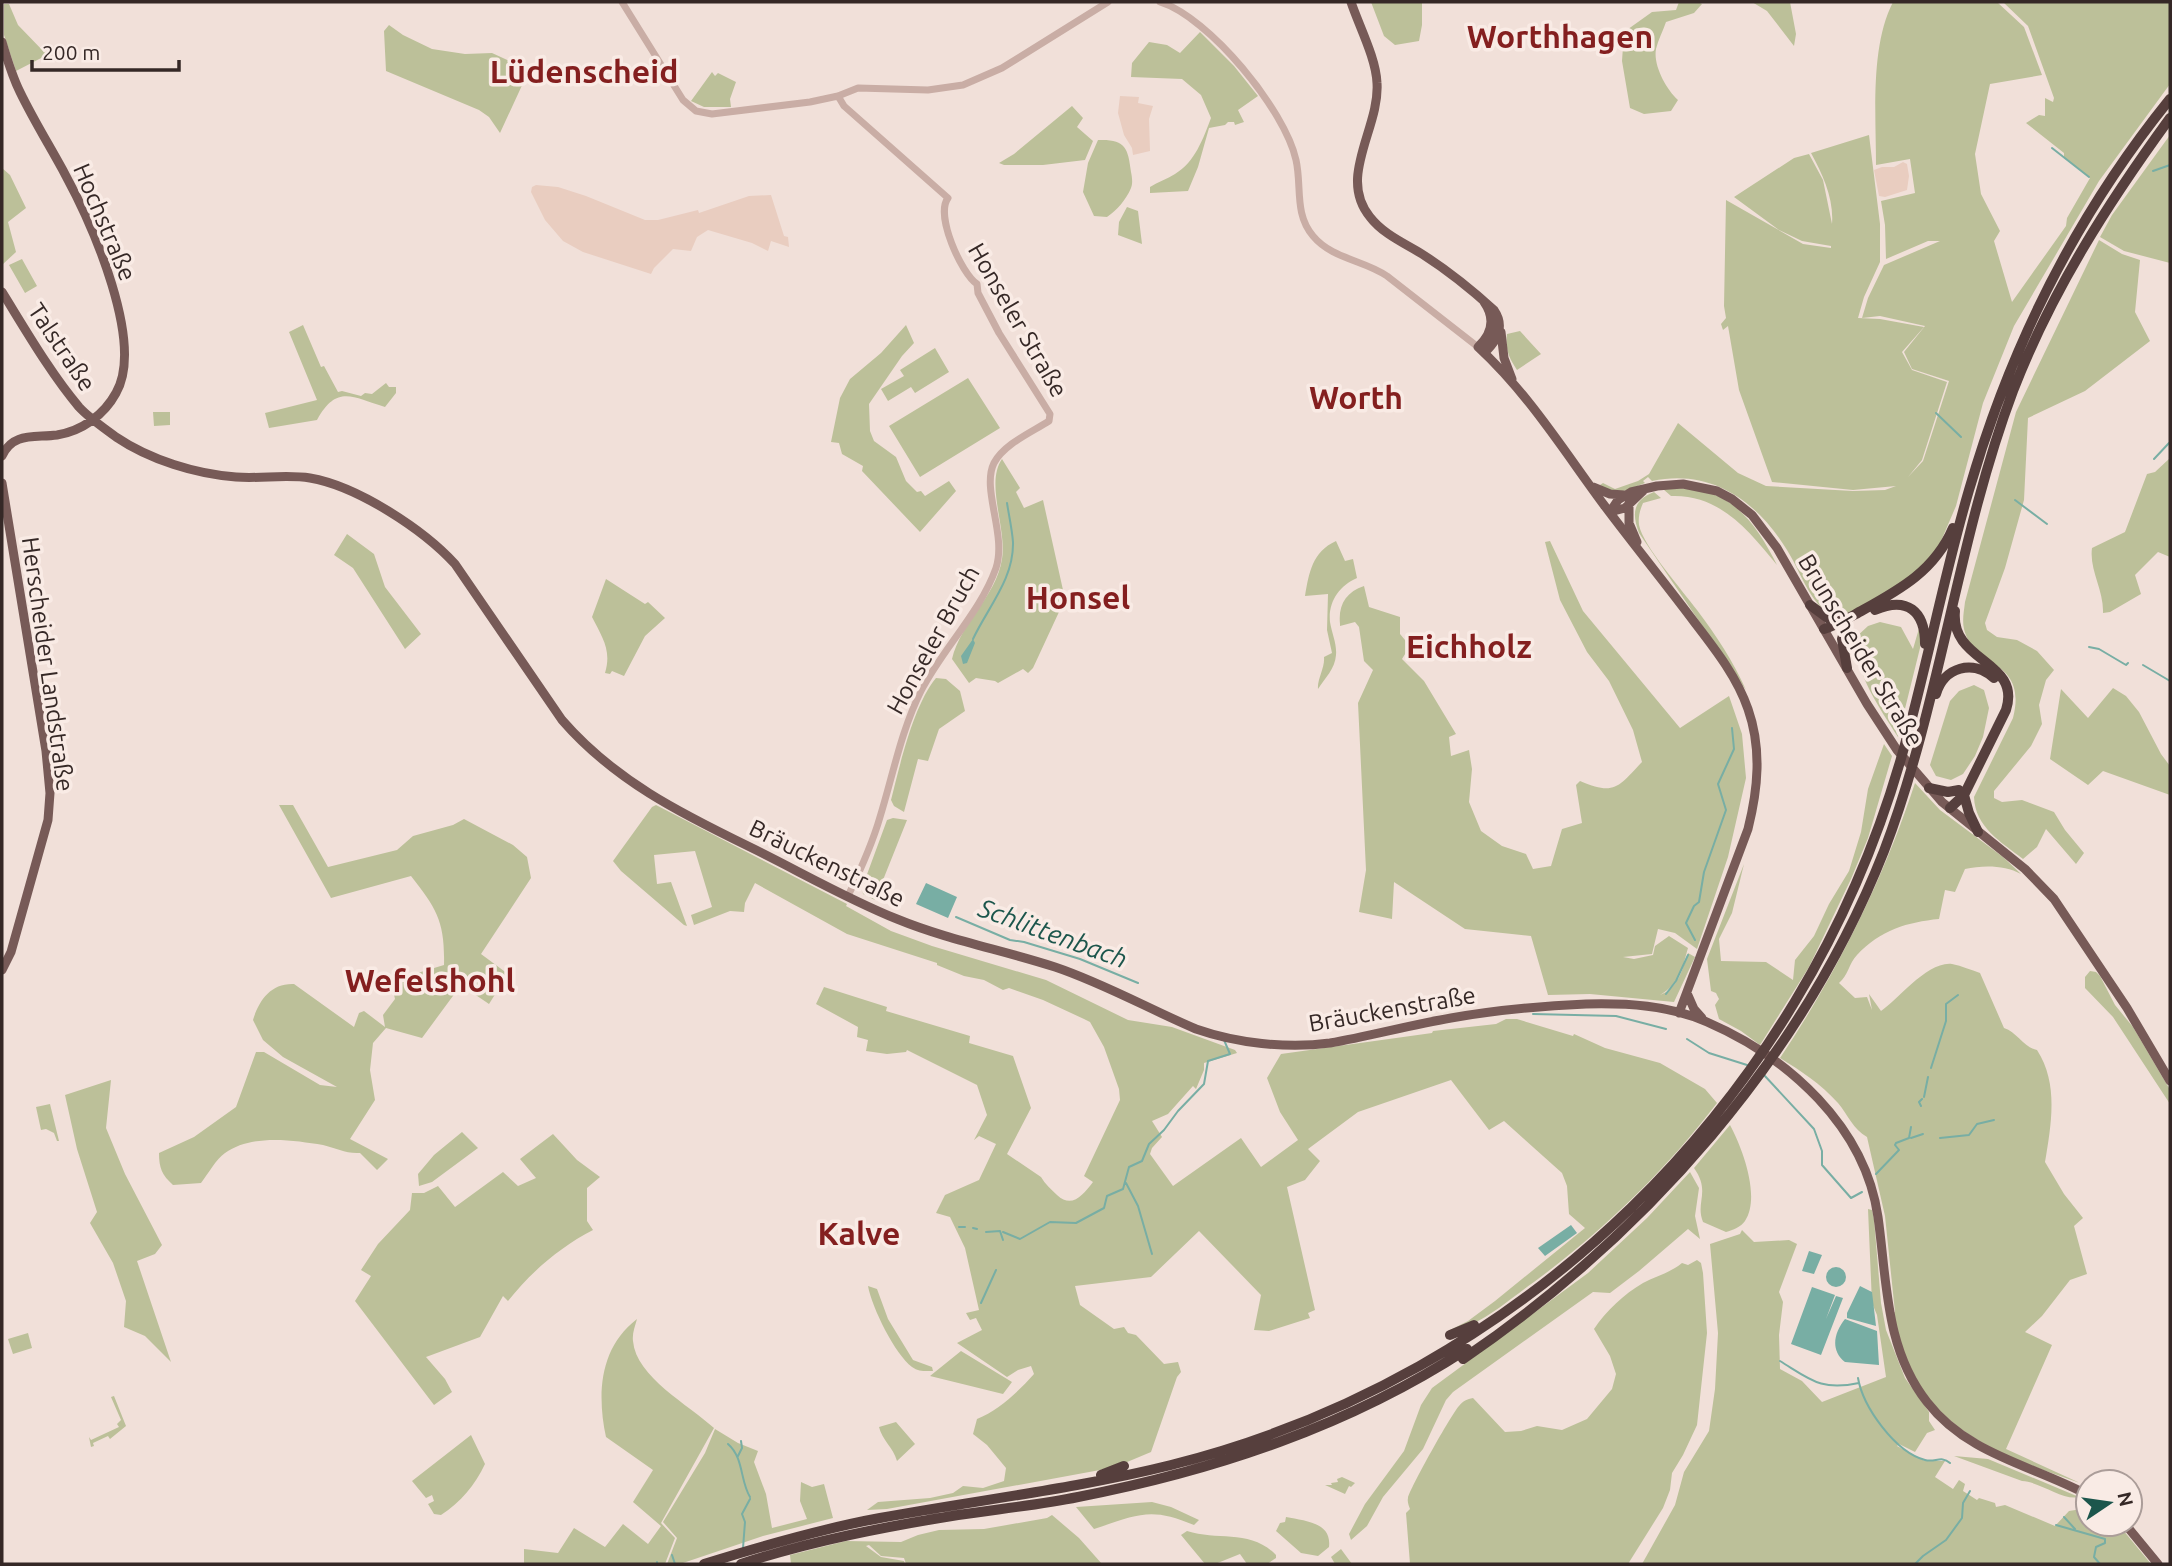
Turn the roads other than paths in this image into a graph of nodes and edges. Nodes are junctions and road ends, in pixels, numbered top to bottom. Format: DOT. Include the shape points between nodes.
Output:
graph roads {
  1 [pos="622,2"];
  2 [pos="1108,2"];
  3 [pos="1160,2"];
  4 [pos="1351,2"];
  5 [pos="2,42"];
  6 [pos="838,96"];
  7 [pos="2170,99"];
  8 [pos="2170,118"];
  9 [pos="2,292"];
  10 [pos="1484,302"];
  11 [pos="1499,318"];
  12 [pos="1481,350"];
  13 [pos="1516,387"];
  14 [pos="94,420"];
  15 [pos="1049,421"];
  16 [pos="2,456"];
  17 [pos="2,483"];
  18 [pos="1590,484"];
  19 [pos="1969,488"];
  20 [pos="1627,499"];
  21 [pos="1610,512"];
  22 [pos="1642,553"];
  23 [pos="1964,560"];
  24 [pos="1810,605"];
  25 [pos="1847,622"];
  26 [pos="1826,632"];
  27 [pos="1847,668"];
  28 [pos="1924,668"];
  29 [pos="2002,716"];
  30 [pos="1920,740"];
  31 [pos="1928,788"];
  32 [pos="1962,793"];
  33 [pos="1950,808"];
  34 [pos="1978,832"];
  35 [pos="848,896"];
  36 [pos="2,970"];
  37 [pos="1819,972"];
  38 [pos="1687,993"];
  39 [pos="1679,1013"];
  40 [pos="1703,1020"];
  41 [pos="2170,1081"];
  42 [pos="1523,1306"];
  43 [pos="1450,1335"];
  44 [pos="1463,1359"];
  45 [pos="1124,1466"];
  46 [pos="1074,1486"];
  47 [pos="2074,1489"];
  48 [pos="1130,1491"];
  49 [pos="1077,1498"];
  50 [pos="877,1524"];
  51 [pos="2137,1538"];
  52 [pos="704,1564"];
  53 [pos="741,1564"];
  54 [pos="2158,1564"];
  1 -- 6 [label="street" via="683,100 696,111 729,113"];
  2 -- 6 [label="street" via="1021,57 963,85 928,90 858,88"];
  3 -- 12 [label="street" via="1206,30 1270,103 1292,145 1300,208 1313,237 1332,253 1394,280"];
  4 -- 10 [label="main road" via="1377,80 1375,110 1358,168 1362,204 1381,228"];
  5 -- 14 [label="main road, Hochstraße" via="21,95 84,211 122,317 122,378 109,404"];
  6 -- 15 [label="street, Honseler Straße" via="948,198 943,211 952,244 999,333 1050,414"];
  7 -- 19 [label="highway" via="2070,245 2011,368"];
  8 -- 23 [label="highway" via="2094,229 2036,338 2000,429"];
  9 -- 14 [label="main road, Talstraße" via="67,391"];
  10 -- 11 [label="main road"];
  10 -- 12 [label="main road" via="1491,326"];
  11 -- 12 [label="main road" via="1497,336"];
  11 -- 13 [label="main road" via="1504,358"];
  12 -- 13 [label="main road"];
  13 -- 18 [label="main road"];
  14 -- 16 [label="main road" via="64,433 19,438"];
  14 -- 35 [label="main road, Bräuckenstraße" via="131,445 181,466 236,477 324,481 403,521 455,564 562,720 602,760 668,806"];
  15 -- 35 [label="street, Honseler Bruch" via="1004,451 993,465 991,488 999,548 996,566 917,701 876,830"];
  17 -- 36 [label="main road, Herscheider Landstraße" via="50,793 48,820"];
  18 -- 20 [label="main road"];
  18 -- 21 [label="main road"];
  19 -- 25 [label="highway" via="1948,540 1930,565"];
  19 -- 28 [label="highway"];
  20 -- 21 [label="main road"];
  20 -- 22 [label="main road" via="1629,523"];
  20 -- 24 [label="main road, Brunscheider Straße" via="1648,488 1675,484 1717,491 1758,521"];
  21 -- 22 [label="main road"];
  22 -- 38 [label="main road" via="1734,679 1756,739 1756,792 1748,829"];
  23 -- 29 [label="highway" via="1956,628 1966,646 2005,681 2009,698"];
  23 -- 30 [label="highway"];
  24 -- 25 [label="highway" via="1829,619"];
  24 -- 26 [label="main road, Brunscheider Straße"];
  25 -- 26 [label="highway"];
  25 -- 27 [label="highway" via="1842,639"];
  25 -- 28 [label="highway" via="1888,605 1910,607 1924,628"];
  26 -- 27 [label="main road, Brunscheider Straße"];
  27 -- 31 [label="main road, Brunscheider Straße" via="1887,736"];
  28 -- 37 [label="highway" via="1878,830"];
  29 -- 30 [label="highway" via="2003,697 1996,679 1980,668 1960,668 1938,686"];
  29 -- 32 [label="highway"];
  30 -- 37 [label="highway" via="1883,853"];
  31 -- 32 [label="highway"];
  31 -- 33 [label="main road, Brunscheider Straße"];
  32 -- 33 [label="highway"];
  32 -- 34 [label="highway"];
  33 -- 34 [label="main road, Brunscheider Straße"];
  34 -- 41 [label="main road, Brunscheider Straße" via="2034,876 2054,899"];
  35 -- 39 [label="main road, Bräuckenstraße" via="898,920 1057,968 1196,1029 1244,1040 1328,1043 1448,1018 1550,1005 1620,1004"];
  37 -- 42 [label="highway" via="1737,1089 1649,1198"];
  38 -- 39 [label="main road"];
  38 -- 40 [label="main road"];
  39 -- 40 [label="main road, Bräuckenstraße"];
  40 -- 47 [label="main road, Bräuckenstraße" via="1754,1046 1793,1077 1830,1110 1852,1141 1876,1205 1892,1329 1909,1377 1926,1401 1944,1422 1976,1445"];
  42 -- 43 [label="highway"];
  42 -- 44 [label="highway"];
  42 -- 46 [label="highway" via="1360,1397 1308,1420 1202,1456"];
  42 -- 49 [label="highway" via="1413,1382 1322,1426 1222,1462"];
  45 -- 46 [label="highway"];
  46 -- 50 [label="highway"];
  48 -- 49 [label="highway"];
  49 -- 50 [label="highway"];
  50 -- 52 [label="highway" via="820,1530"];
  50 -- 53 [label="highway"];
  51 -- 54 [label="main road"];
}
